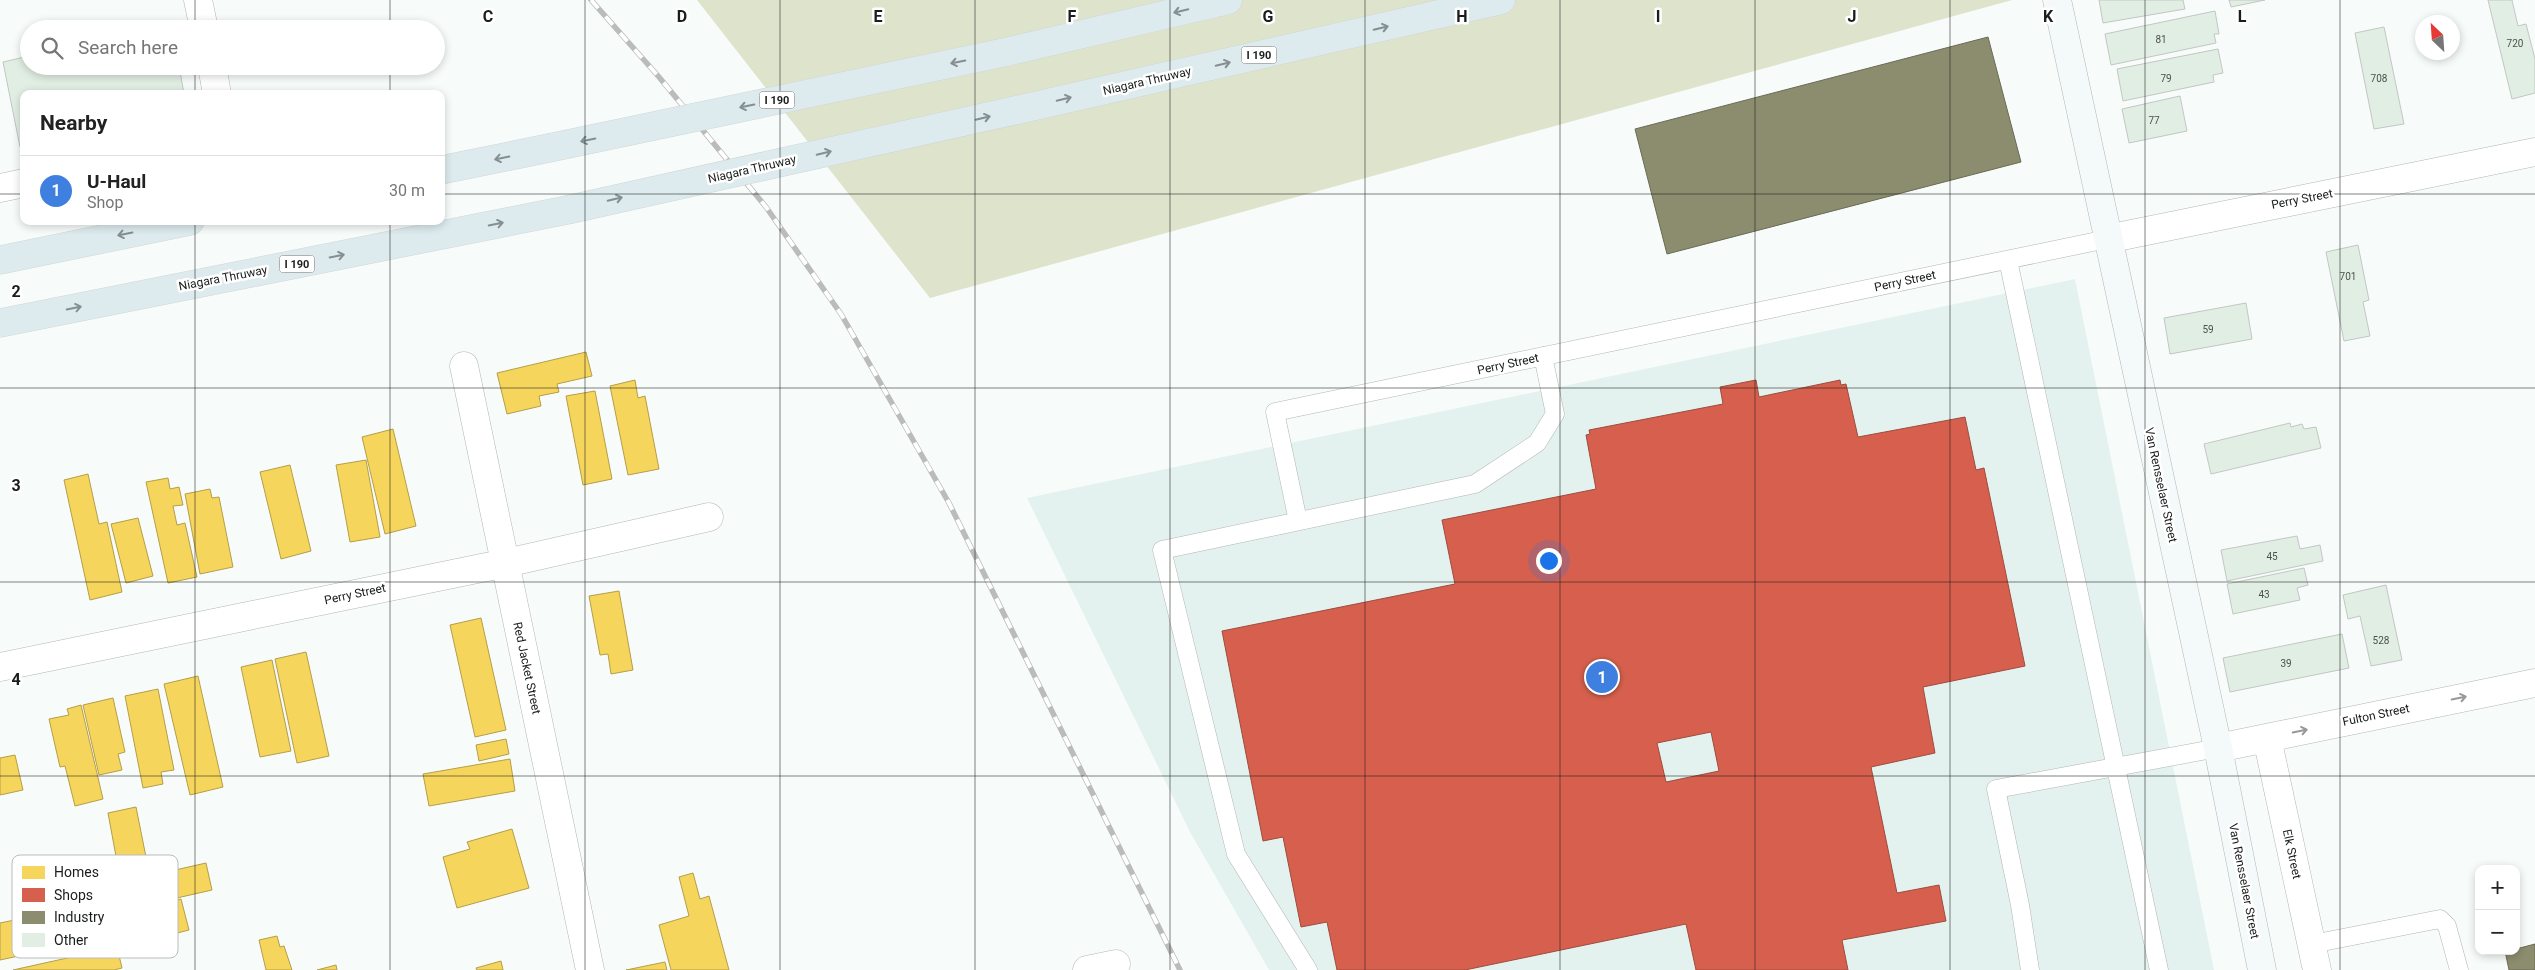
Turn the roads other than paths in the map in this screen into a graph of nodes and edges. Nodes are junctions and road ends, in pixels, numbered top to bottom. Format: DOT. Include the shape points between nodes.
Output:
graph roads {
  1 [pos="198,0"];
  2 [pos="1228,0"];
  3 [pos="1501,0"];
  4 [pos="2057,0"];
  5 [pos="202,20"];
  6 [pos="214,75"];
  7 [pos="216,90"];
  8 [pos="2535,152"];
  9 [pos="445,169"];
  10 [pos="20,184"];
  11 [pos="0,188"];
  12 [pos="170,225"];
  13 [pos="2107,239"];
  14 [pos="7,258"];
  15 [pos="2008,260"];
  16 [pos="0,323"];
  17 [pos="1543,356"];
  18 [pos="464,366"];
  19 [pos="709,518"];
  20 [pos="1298,521"];
  21 [pos="506,563"];
  22 [pos="0,668"];
  23 [pos="2535,683"];
  24 [pos="2268,738"];
  25 [pos="2218,748"];
  26 [pos="2114,767"];
  27 [pos="2314,957"];
  28 [pos="1116,964"];
  29 [pos="590,970"];
  30 [pos="1087,970"];
  31 [pos="1308,970"];
  32 [pos="2030,970"];
  33 [pos="2159,970"];
  34 [pos="2262,970"];
  35 [pos="2459,970"];
  1 -- 5 [label="street"];
  2 -- 9 [label="highway, I 190, one-way, bridge" via="1006,52"];
  16 -- 3 [label="highway, Niagara Thruway / I 190, one-way, bridge" via="567,210"];
  4 -- 13 [label="street, Van Rensselaer Street"];
  6 -- 7 [label="street"];
  8 -- 13 [label="street, Perry Street"];
  10 -- 11 [label="street"];
  12 -- 14 [label="highway, one-way"];
  13 -- 15 [label="lane, Perry Street"];
  13 -- 25 [label="street, Van Rensselaer Street"];
  15 -- 17 [label="lane, Perry Street"];
  15 -- 26 [label="lane"];
  17 -- 20 [label="lane" via="1555,414 1537,443 1475,484"];
  17 -- 20 [label="lane, Perry Street" via="1275,412"];
  18 -- 21 [label="street, Red Jacket Street"];
  19 -- 21 [label="street, Perry Street"];
  20 -- 31 [label="lane" via="1162,550 1236,854"];
  21 -- 22 [label="street, Perry Street"];
  21 -- 29 [label="street, Red Jacket Street"];
  24 -- 23 [label="street, Fulton Street, one-way"];
  24 -- 25 [label="street, Fulton Street"];
  24 -- 27 [label="street, Elk Street"];
  25 -- 26 [label="lane"];
  25 -- 34 [label="street, Van Rensselaer Street"];
  26 -- 32 [label="lane" via="1996,789"];
  26 -- 33 [label="lane"];
  27 -- 35 [label="lane" via="2440,919 2447,926"];
  28 -- 30 [label="street"];
}
